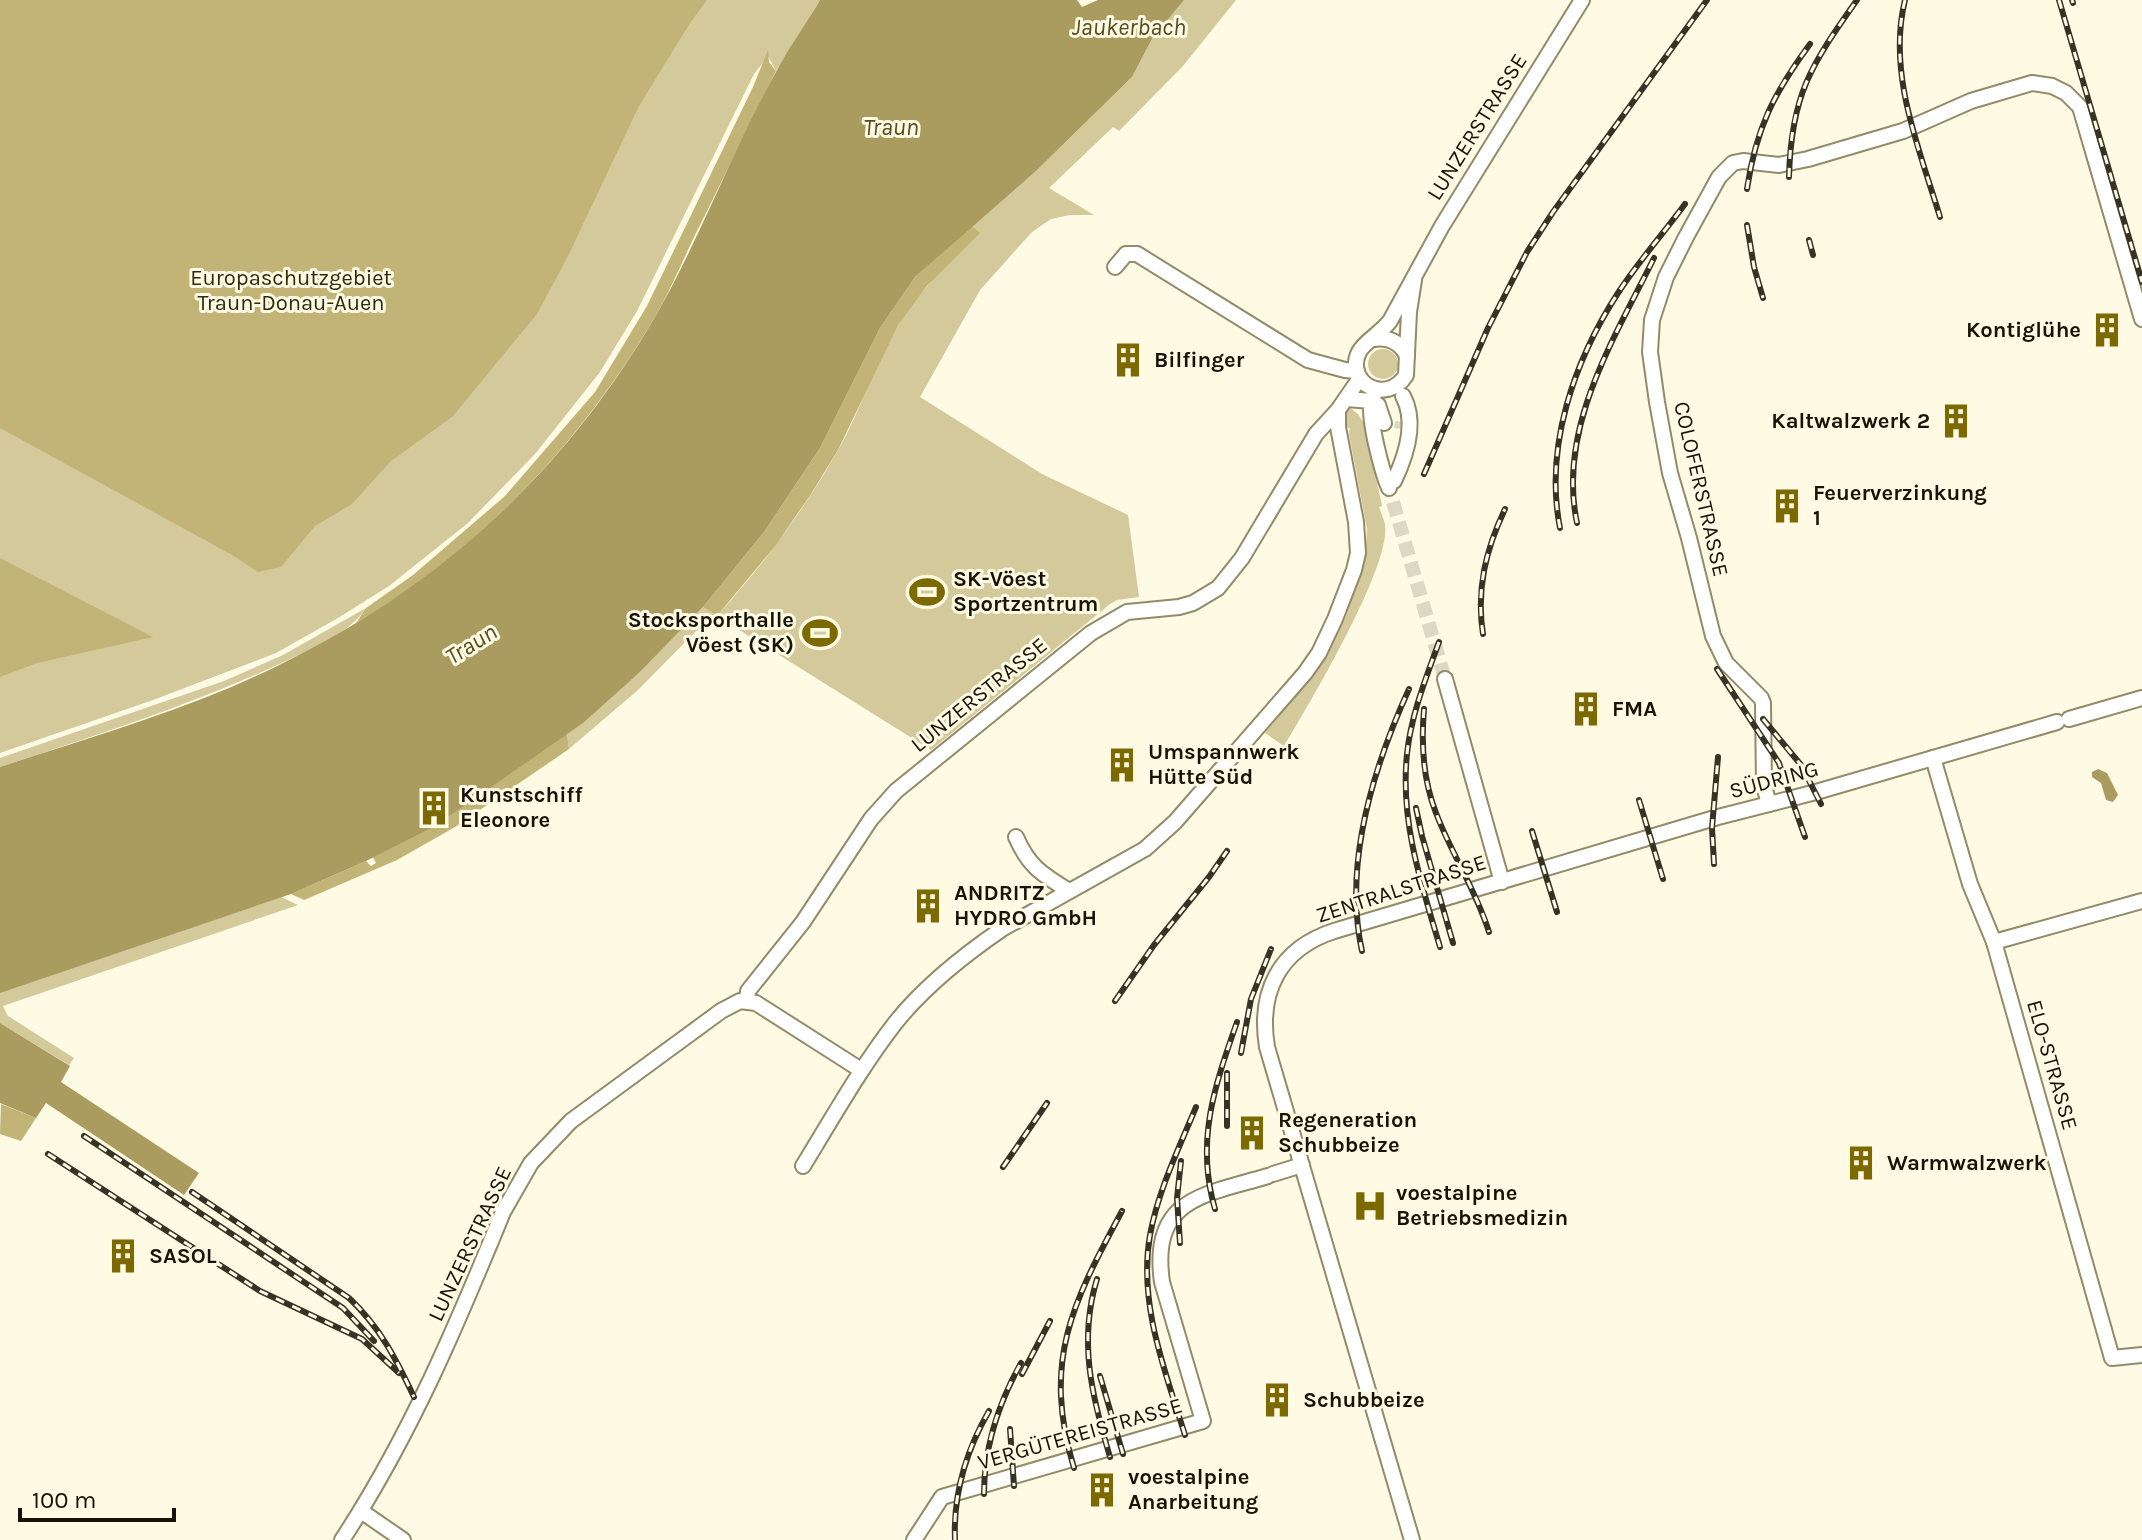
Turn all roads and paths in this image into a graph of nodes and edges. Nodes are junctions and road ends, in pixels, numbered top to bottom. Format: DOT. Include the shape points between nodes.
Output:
graph roads {
  1 [pos="1582,0"];
  2 [pos="1115,267"];
  3 [pos="1414,280"];
  4 [pos="2142,319"];
  5 [pos="1374,339"];
  6 [pos="1407,356"];
  7 [pos="1357,385"];
  8 [pos="1403,388"];
  9 [pos="1391,484"];
  10 [pos="1445,679"];
  11 [pos="2142,698"];
  12 [pos="1933,758"];
  13 [pos="1769,804"];
  14 [pos="1016,837"];
  15 [pos="1502,882"];
  16 [pos="1069,891"];
  17 [pos="2142,901"];
  18 [pos="1994,942"];
  19 [pos="747,1001"];
  20 [pos="861,1070"];
  21 [pos="1302,1165"];
  22 [pos="803,1166"];
  23 [pos="2142,1355"];
  24 [pos="361,1511"];
  25 [pos="342,1540"];
  26 [pos="403,1540"];
  27 [pos="914,1540"];
  28 [pos="1412,1540"];
  1 -- 3 [label="street, LUNZERSTRASSE"];
  2 -- 7 [label="street" via="1126,254 1137,254"];
  3 -- 5 [label="street, LUNZERSTRASSE"];
  3 -- 6 [label="street, LUNZERSTRASSE"];
  4 -- 13 [label="street, COLOFERSTRASSE" via="2080,107 2052,86 2032,83 1971,101 1903,131 1800,161 1733,163 1719,177 1657,300 1650,352 1670,473 1713,636 1726,663 1763,703"];
  5 -- 6 [label="street" via="1397,343"];
  5 -- 7 [label="street, LUNZERSTRASSE" via="1364,346"];
  6 -- 8 [label="street, LUNZERSTRASSE"];
  7 -- 8 [label="street"];
  7 -- 9 [label="street" via="1369,411 1381,468"];
  7 -- 9 [label="street" via="1378,405"];
  7 -- 16 [label="street" via="1338,427 1358,553 1319,653 1175,822 1145,849"];
  7 -- 19 [label="street, LUNZERSTRASSE" via="1316,434 1242,558 1218,588 1193,603 1114,618 886,801 748,991"];
  8 -- 9 [label="street"];
  8 -- 9 [label="street" via="1409,409 1407,444"];
  10 -- 15 [label="street, ZENTRALSTRASSE"];
  11 -- 12 [label="street, SÜDRING"];
  12 -- 13 [label="street, SÜDRING"];
  12 -- 18 [label="street, ELO-STRASSE" via="1970,884"];
  13 -- 15 [label="street, SÜDRING"];
  14 -- 16 [label="street" via="1025,859"];
  15 -- 21 [label="street, ZENTRALSTRASSE" via="1327,934 1300,947 1283,964 1266,1002 1264,1032"];
  16 -- 20 [label="street" via="1002,929 949,969 898,1020"];
  17 -- 18 [label="street"];
  18 -- 23 [label="street, ELO-STRASSE" via="2112,1358"];
  19 -- 20 [label="street" via="764,1006"];
  19 -- 24 [label="street, LUNZERSTRASSE" via="721,1011 571,1121 531,1163 503,1212 430,1385"];
  20 -- 22 [label="street"];
  21 -- 27 [label="street, VERGÜTEREISTRASSE" via="1199,1196 1166,1227 1159,1262 1162,1282 1203,1421 942,1497"];
  21 -- 28 [label="street, ZENTRALSTRASSE"];
  24 -- 25 [label="street, LUNZERSTRASSE"];
  24 -- 26 [label="street"];
}
